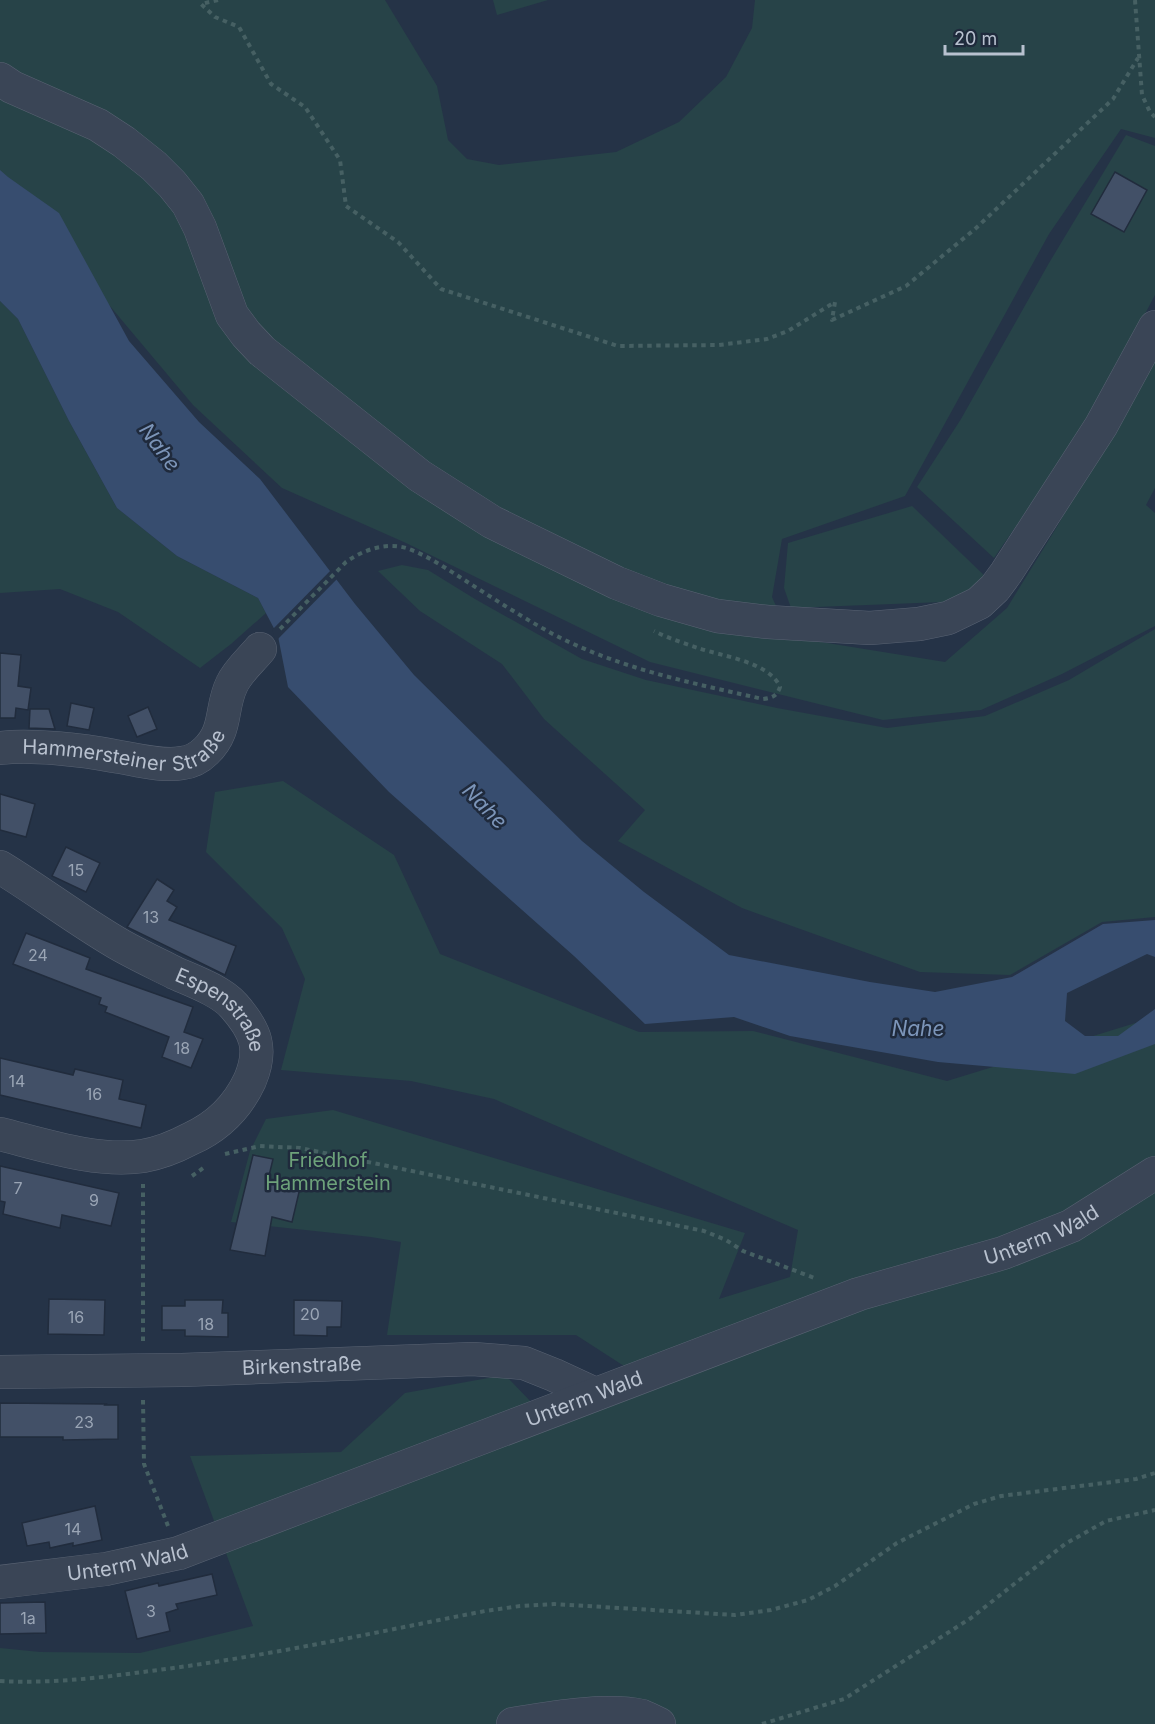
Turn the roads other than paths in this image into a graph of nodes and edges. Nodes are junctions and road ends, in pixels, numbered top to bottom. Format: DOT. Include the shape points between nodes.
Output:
graph roads {
  1 [pos="0,80"];
  2 [pos="1155,327"];
  3 [pos="261,649"];
  4 [pos="0,748"];
  5 [pos="0,867"];
  6 [pos="0,1134"];
  7 [pos="1155,1173"];
  8 [pos="0,1372"];
  9 [pos="595,1394"];
  10 [pos="0,1582"];
  11 [pos="513,1724"];
  12 [pos="659,1724"];
  1 -- 2 [label="street" via="98,125 154,166 188,204 232,315 246,334 262,351 420,476 492,522 608,579 717,616 870,628 948,618 980,603 1006,573 1101,426"];
  3 -- 4 [label="street, Hammersteiner Straße" via="232,683 221,728 206,752 195,760 180,764 100,753"];
  5 -- 6 [label="street, Espenstraße" via="119,944 232,1004 257,1044 255,1068 230,1113 204,1133 168,1150 109,1157"];
  7 -- 9 [label="street, Unterm Wald" via="1071,1226 1003,1252 859,1294"];
  8 -- 9 [label="street, Birkenstraße" via="474,1359 524,1363"];
  9 -- 10 [label="street, Unterm Wald" via="179,1553 106,1569"];
  11 -- 12 [label="street" via="607,1713 642,1717"];
}
